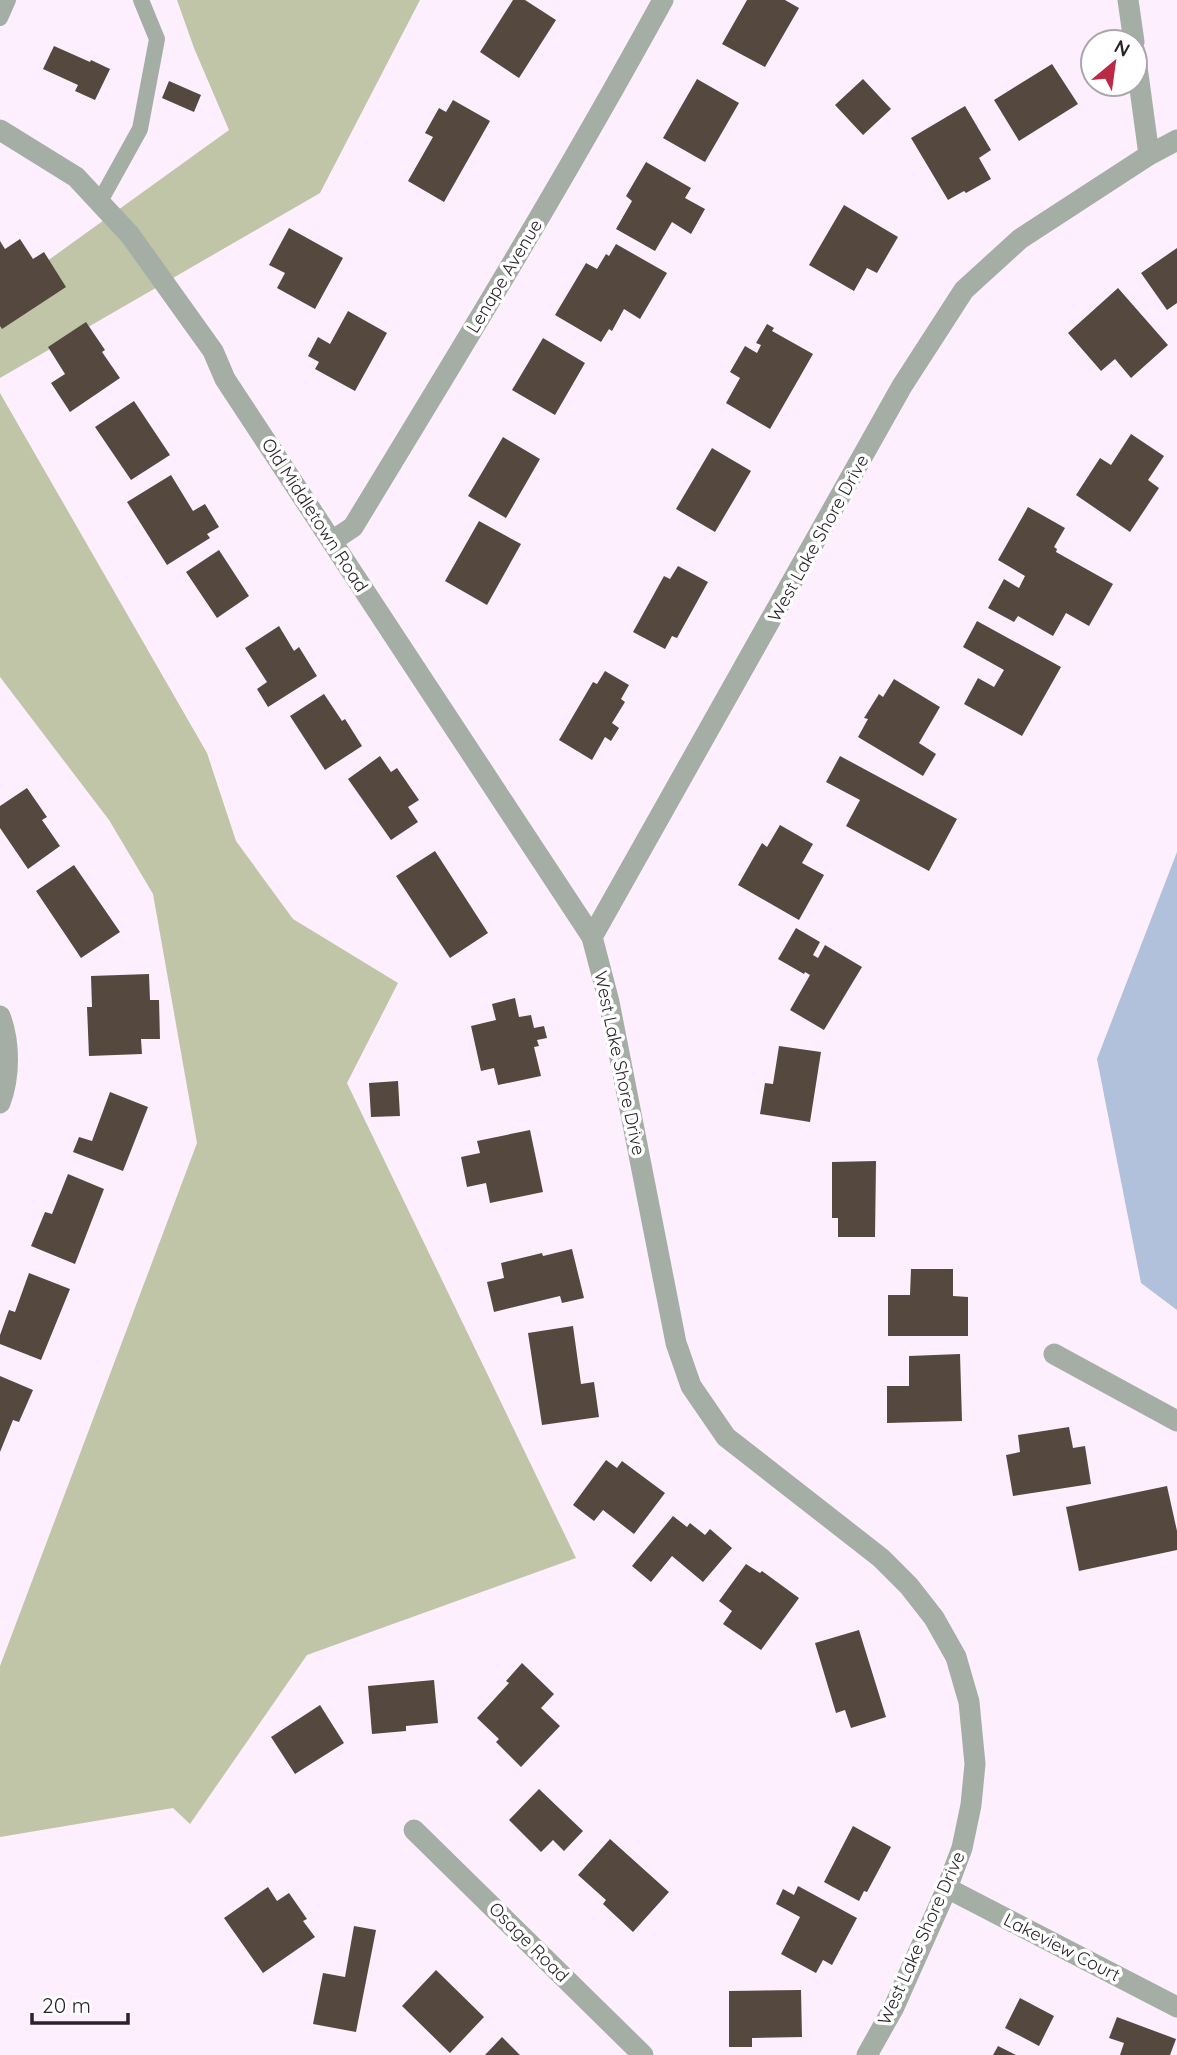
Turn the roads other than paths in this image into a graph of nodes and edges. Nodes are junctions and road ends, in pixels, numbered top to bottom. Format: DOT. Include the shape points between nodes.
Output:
graph roads {
  1 [pos="8,0"];
  2 [pos="141,0"];
  3 [pos="663,0"];
  4 [pos="1128,0"];
  5 [pos="0,18"];
  6 [pos="1132,28"];
  7 [pos="1141,98"];
  8 [pos="0,130"];
  9 [pos="1177,140"];
  10 [pos="1149,155"];
  11 [pos="99,203"];
  12 [pos="332,541"];
  13 [pos="592,937"];
  14 [pos="0,1016"];
  15 [pos="0,1103"];
  16 [pos="1054,1354"];
  17 [pos="1177,1421"];
  18 [pos="414,1830"];
  19 [pos="947,1888"];
  20 [pos="1177,2007"];
  21 [pos="643,2055"];
  22 [pos="867,2055"];
  1 -- 5 [label="lane"];
  2 -- 11 [label="lane" via="157,39 140,129"];
  3 -- 12 [label="street, Lenape Avenue" via="488,305 353,527"];
  4 -- 6 [label="street"];
  7 -- 10 [label="street"];
  8 -- 11 [label="street, Old Middletown Road" via="76,177"];
  9 -- 10 [label="street, West Lake Shore Drive"];
  10 -- 13 [label="street, West Lake Shore Drive" via="1020,240 964,290 902,386"];
  11 -- 12 [label="street, Old Middletown Road" via="130,235 213,351 225,379"];
  12 -- 13 [label="street, Old Middletown Road"];
  13 -- 19 [label="street, West Lake Shore Drive" via="676,1343 691,1386 726,1437 881,1558 909,1586 957,1657 970,1702 975,1764 962,1848"];
  14 -- 15 [label="street" via="6,1032 6,1088"];
  16 -- 17 [label="street"];
  18 -- 21 [label="street, Osage Road"];
  19 -- 20 [label="street, Lakeview Court"];
  19 -- 22 [label="street, West Lake Shore Drive" via="894,2007"];
}
